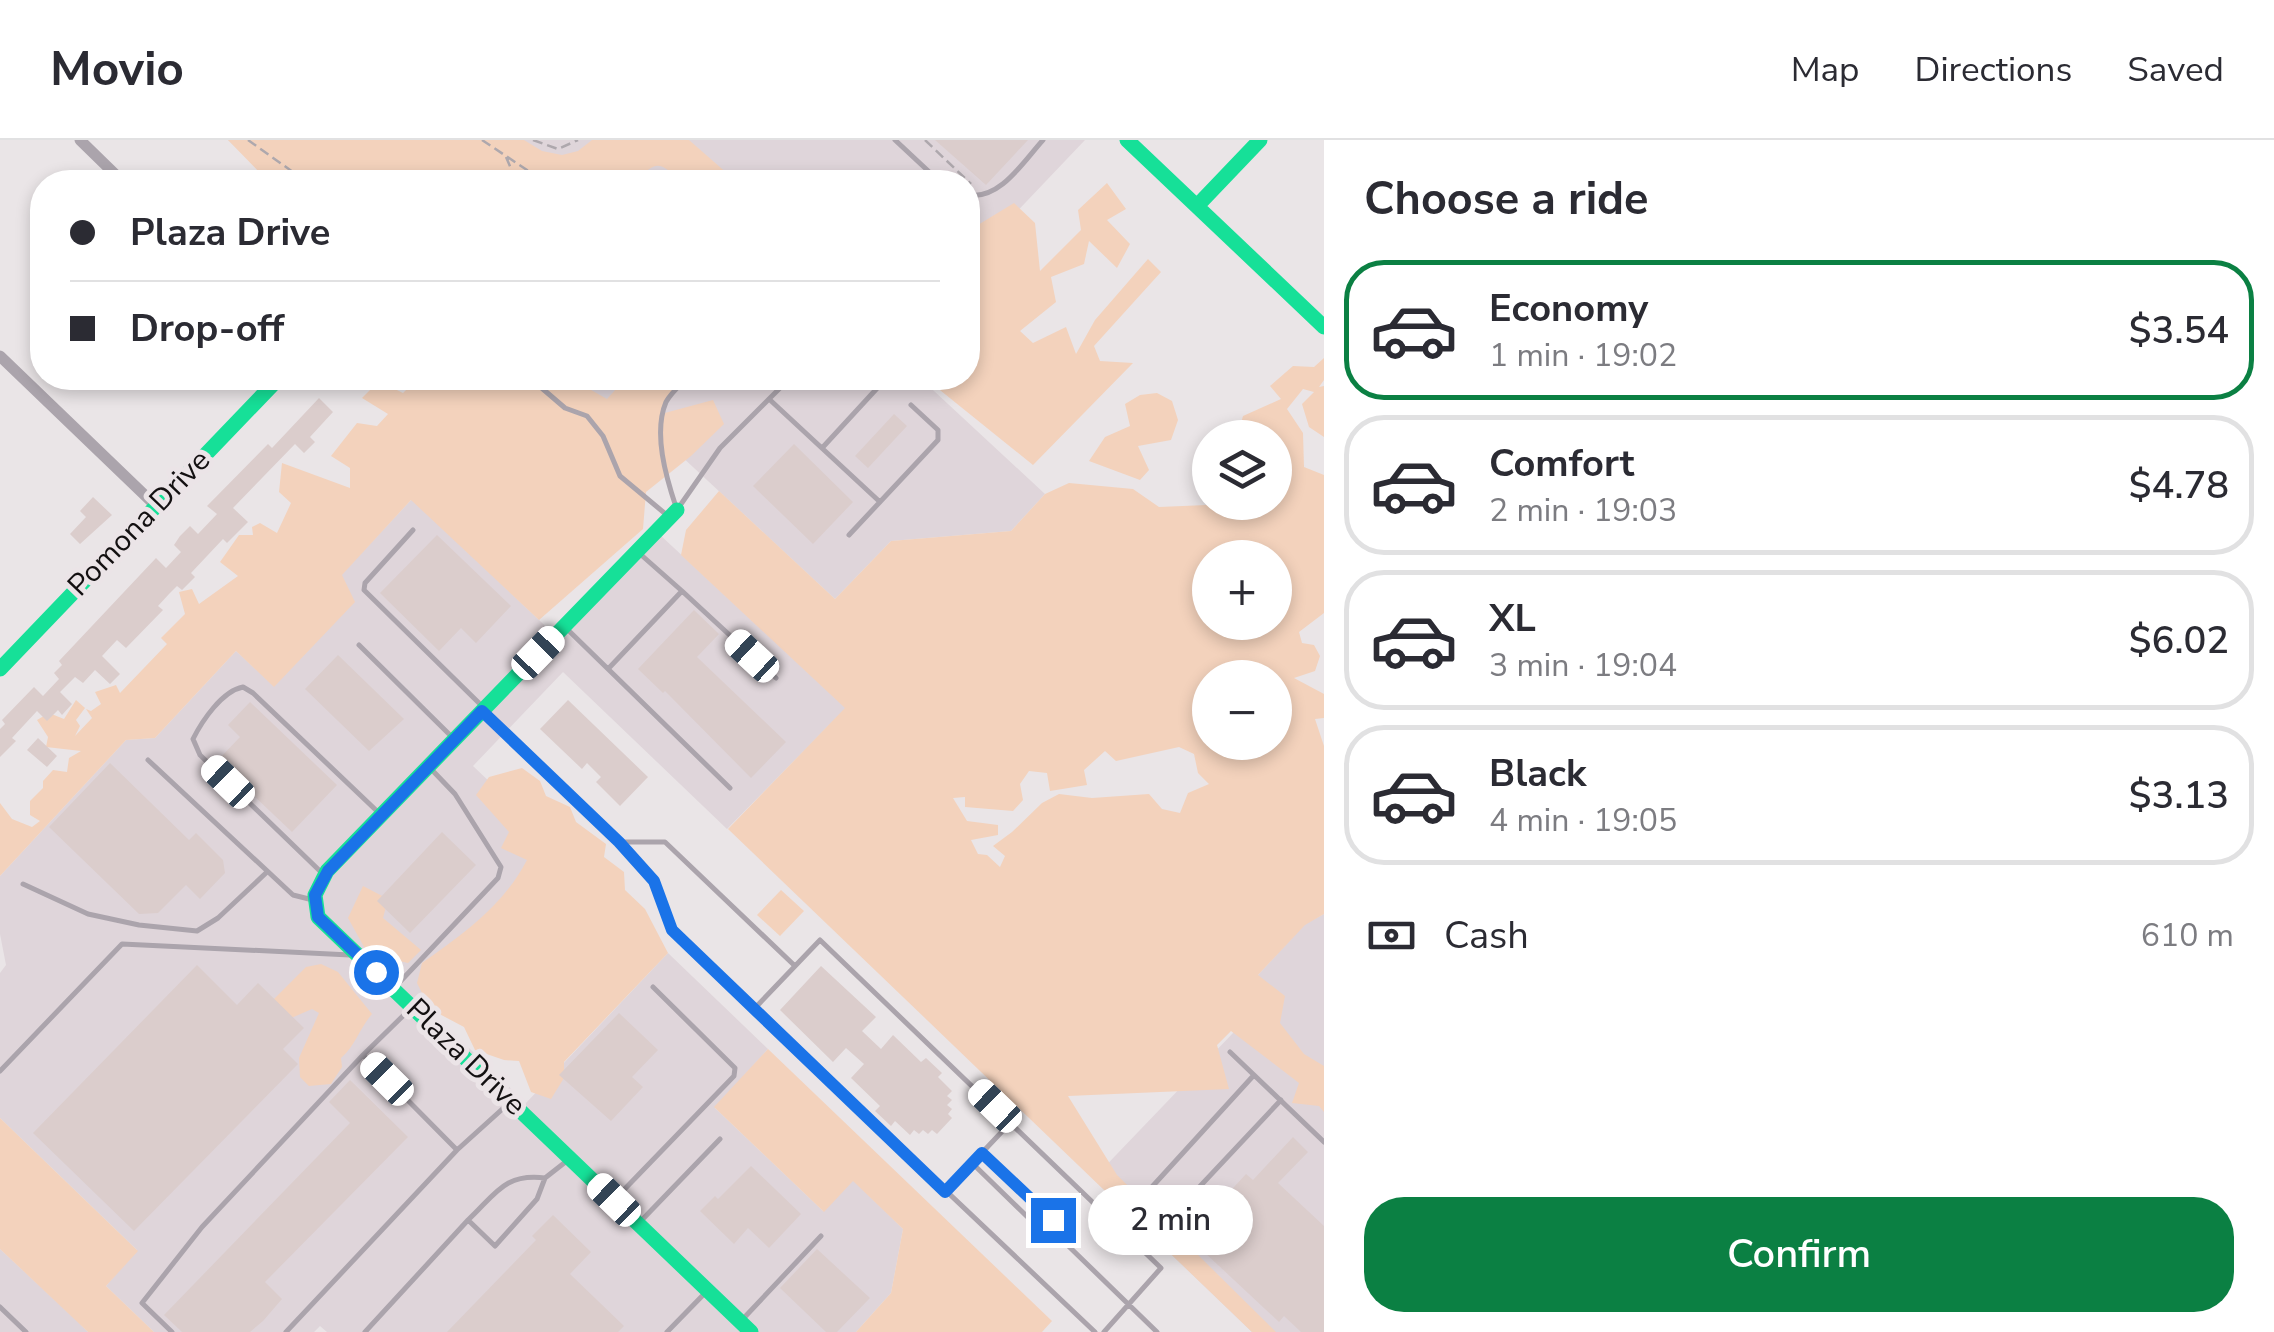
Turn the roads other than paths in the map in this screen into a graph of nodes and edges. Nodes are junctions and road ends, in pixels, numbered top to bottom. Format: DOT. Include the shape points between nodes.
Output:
graph roads {
  1 [pos="80,140"];
  2 [pos="896,140"];
  3 [pos="1043,140"];
  4 [pos="1127,140"];
  5 [pos="1260,140"];
  6 [pos="111,170"];
  7 [pos="927,170"];
  8 [pos="980,195"];
  9 [pos="1197,206"];
  10 [pos="1324,326"];
  11 [pos="0,356"];
  12 [pos="30,385"];
  13 [pos="35,390"];
  14 [pos="267,390"];
  15 [pos="544,390"];
  16 [pos="677,390"];
  17 [pos="778,390"];
  18 [pos="875,390"];
  19 [pos="769,399"];
  20 [pos="911,405"];
  21 [pos="822,448"];
  22 [pos="880,502"];
  23 [pos="156,506"];
  24 [pos="673,514"];
  25 [pos="414,530"];
  26 [pos="849,535"];
  27 [pos="637,550"];
  28 [pos="682,591"];
  29 [pos="564,626"];
  30 [pos="359,645"];
  31 [pos="3,658"];
  32 [pos="608,669"];
  33 [pos="776,678"];
  34 [pos="483,709"];
  35 [pos="454,739"];
  36 [pos="148,760"];
  37 [pos="428,766"];
  38 [pos="730,788"];
  39 [pos="381,815"];
  40 [pos="619,842"];
  41 [pos="267,872"];
  42 [pos="324,876"];
  43 [pos="23,884"];
  44 [pos="316,900"];
  45 [pos="358,955"];
  46 [pos="795,966"];
  47 [pos="394,988"];
  48 [pos="654,988"];
  49 [pos="413,1006"];
  50 [pos="754,1009"];
  51 [pos="1230,1052"];
  52 [pos="363,1055"];
  53 [pos="0,1071"];
  54 [pos="1254,1075"];
  55 [pos="1280,1100"];
  56 [pos="511,1101"];
  57 [pos="1011,1122"];
  58 [pos="720,1138"];
  59 [pos="1324,1142"];
  60 [pos="458,1150"];
  61 [pos="982,1153"];
  62 [pos="571,1158"];
  63 [pos="972,1163"];
  64 [pos="545,1178"];
  65 [pos="945,1192"];
  66 [pos="614,1200"];
  67 [pos="468,1220"];
  68 [pos="638,1224"];
  69 [pos="1055,1232"];
  70 [pos="821,1236"];
  71 [pos="708,1290"];
  72 [pos="1129,1305"];
  73 [pos="0,1307"];
  74 [pos="746,1327"];
  75 [pos="26,1332"];
  76 [pos="172,1332"];
  77 [pos="286,1332"];
  78 [pos="365,1332"];
  79 [pos="667,1332"];
  80 [pos="1095,1332"];
  81 [pos="1104,1332"];
  82 [pos="1157,1332"];
  1 -- 6 [label="street"];
  2 -- 7 [label="lane"];
  3 -- 8 [label="lane" via="998,188"];
  4 -- 9 [label="street"];
  5 -- 9 [label="street"];
  9 -- 10 [label="street"];
  11 -- 12 [label="street"];
  13 -- 23 [label="street"];
  14 -- 23 [label="street, Pomona Drive"];
  15 -- 24 [label="lane" via="587,416 620,476"];
  16 -- 24 [label="lane" via="661,420"];
  17 -- 19 [label="lane"];
  18 -- 21 [label="lane"];
  19 -- 21 [label="lane"];
  19 -- 24 [label="lane" via="720,448"];
  20 -- 22 [label="lane" via="938,430 938,440"];
  21 -- 22 [label="lane"];
  22 -- 26 [label="lane"];
  23 -- 31 [label="street, Pomona Drive"];
  24 -- 27 [label="street"];
  25 -- 34 [label="lane" via="364,590"];
  27 -- 28 [label="lane"];
  27 -- 29 [label="street"];
  28 -- 32 [label="lane"];
  28 -- 33 [label="lane"];
  29 -- 32 [label="lane"];
  29 -- 34 [label="street"];
  30 -- 35 [label="lane"];
  32 -- 38 [label="lane"];
  34 -- 35 [label="street"];
  34 -- 40 [label="lane"];
  35 -- 37 [label="street"];
  36 -- 41 [label="lane"];
  37 -- 39 [label="street"];
  37 -- 47 [label="lane" via="455,794 501,867 498,878"];
  39 -- 42 [label="street"];
  39 -- 42 [label="lane" via="254,693 233,689 193,739 200,755"];
  40 -- 46 [label="lane" via="665,842"];
  40 -- 50 [label="lane" via="654,881 672,930"];
  41 -- 43 [label="lane" via="197,931 88,914"];
  41 -- 44 [label="lane" via="293,895"];
  42 -- 44 [label="street"];
  44 -- 45 [label="street, Plaza Drive" via="318,917"];
  45 -- 47 [label="street, Plaza Drive"];
  45 -- 53 [label="lane" via="122,944"];
  46 -- 50 [label="lane"];
  46 -- 57 [label="lane" via="820,940"];
  47 -- 49 [label="street, Plaza Drive"];
  48 -- 66 [label="lane" via="735,1068 734,1076"];
  49 -- 52 [label="lane"];
  49 -- 56 [label="street, Plaza Drive"];
  50 -- 65 [label="lane"];
  51 -- 54 [label="lane"];
  52 -- 60 [label="lane"];
  52 -- 76 [label="lane" via="202,1227 142,1303"];
  54 -- 55 [label="lane"];
  54 -- 55 [label="lane" via="1140,1200 1163,1220 1172,1216"];
  55 -- 59 [label="lane"];
  56 -- 60 [label="lane"];
  56 -- 62 [label="street, Plaza Drive"];
  57 -- 61 [label="lane"];
  57 -- 72 [label="lane" via="1161,1268"];
  58 -- 68 [label="lane"];
  60 -- 77 [label="lane"];
  61 -- 63 [label="lane"];
  61 -- 69 [label="lane" via="1053,1220"];
  62 -- 64 [label="lane"];
  62 -- 66 [label="street, Plaza Drive"];
  63 -- 65 [label="lane"];
  63 -- 69 [label="lane" via="1043,1232"];
  64 -- 67 [label="lane" via="505,1182"];
  64 -- 67 [label="lane" via="537,1199 495,1246"];
  65 -- 80 [label="lane"];
  66 -- 68 [label="street, Plaza Drive"];
  67 -- 78 [label="lane"];
  68 -- 71 [label="street, Plaza Drive"];
  69 -- 72 [label="lane"];
  70 -- 74 [label="lane"];
  71 -- 74 [label="street, Plaza Drive"];
  71 -- 79 [label="lane"];
  72 -- 81 [label="lane"];
  72 -- 82 [label="lane"];
  73 -- 75 [label="lane"];
}
